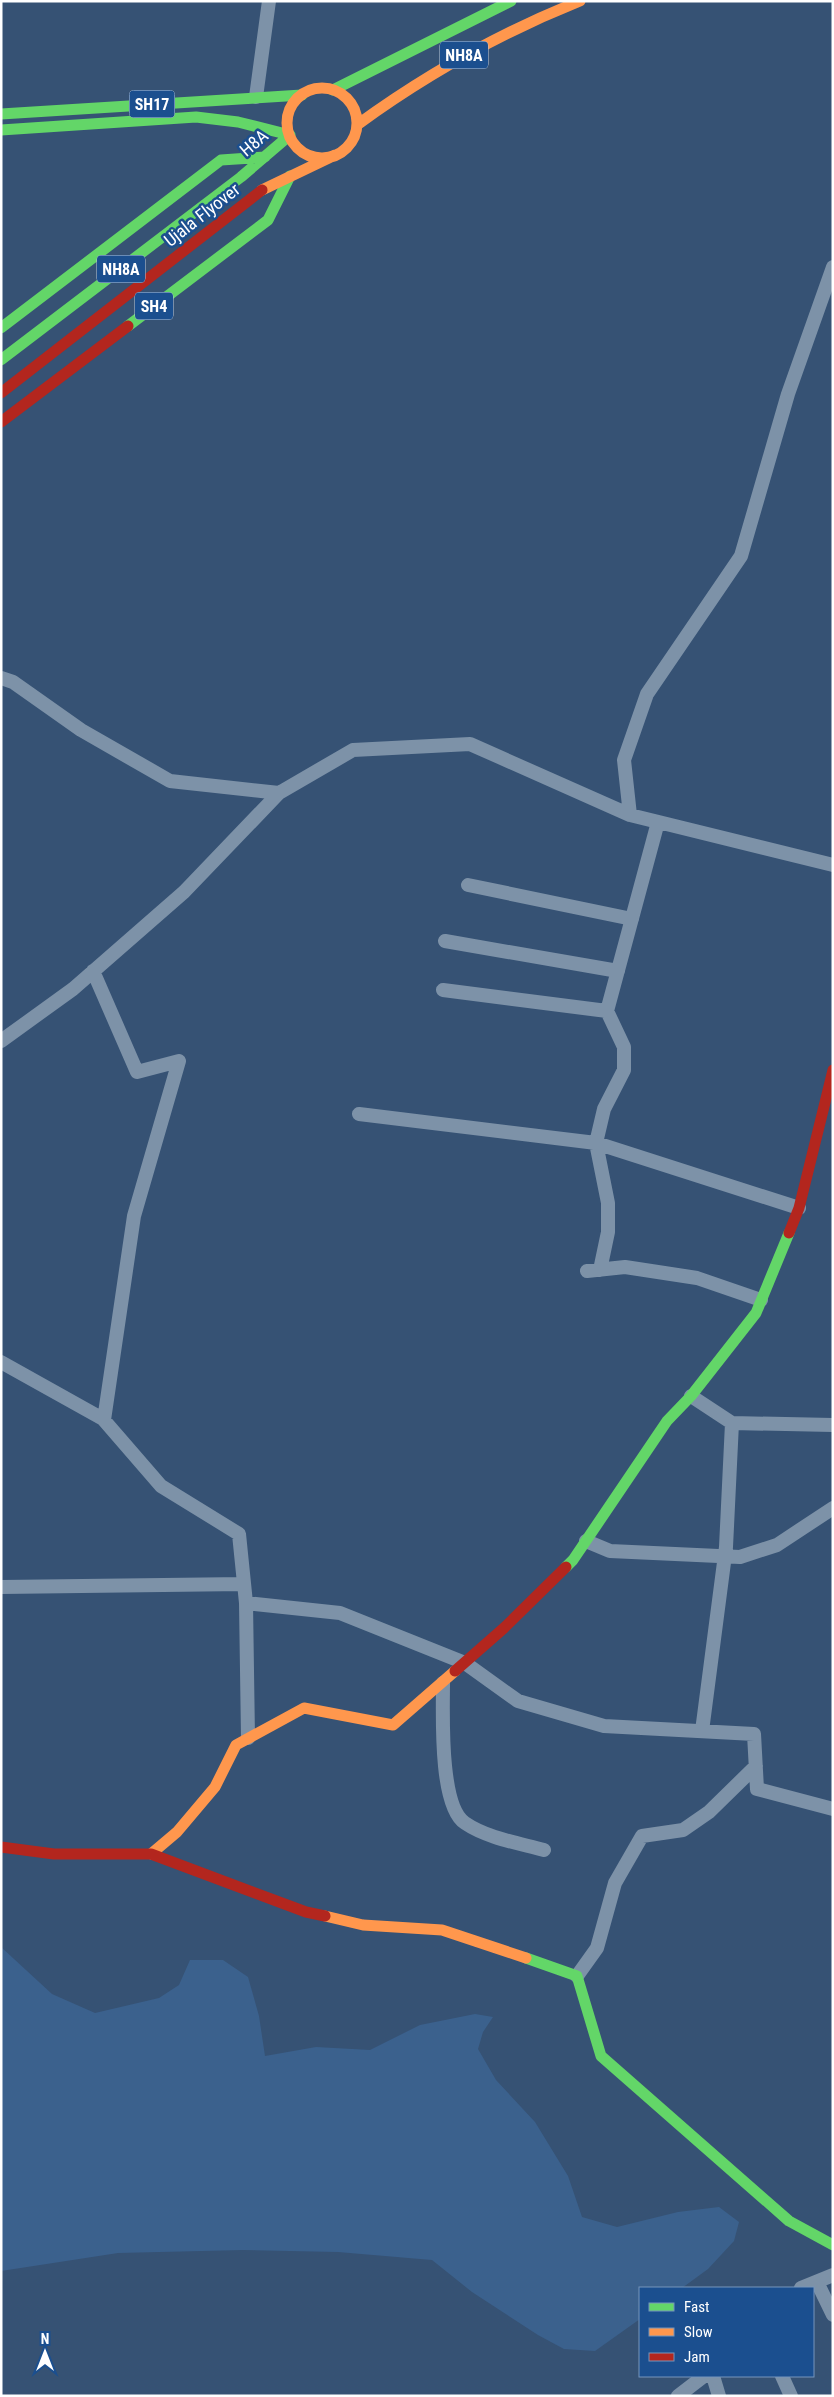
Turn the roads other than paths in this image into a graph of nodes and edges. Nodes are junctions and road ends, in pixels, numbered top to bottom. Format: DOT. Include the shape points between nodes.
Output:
graph roads {
  1 [pos="269,1"];
  2 [pos="510,1"];
  3 [pos="580,1"];
  4 [pos="333,90"];
  5 [pos="302,95"];
  6 [pos="256,97"];
  7 [pos="1,114"];
  8 [pos="357,126"];
  9 [pos="1,130"];
  10 [pos="290,135"];
  11 [pos="335,155"];
  12 [pos="266,156"];
  13 [pos="290,176"];
  14 [pos="241,177"];
  15 [pos="833,267"];
  16 [pos="1,328"];
  17 [pos="1,360"];
  18 [pos="1,393"];
  19 [pos="1,422"];
  20 [pos="1,678"];
  21 [pos="279,793"];
  22 [pos="630,815"];
  23 [pos="658,822"];
  24 [pos="833,865"];
  25 [pos="468,885"];
  26 [pos="632,919"];
  27 [pos="445,941"];
  28 [pos="93,971"];
  29 [pos="618,971"];
  30 [pos="443,990"];
  31 [pos="607,1010"];
  32 [pos="1,1041"];
  33 [pos="833,1070"];
  34 [pos="359,1114"];
  35 [pos="596,1144"];
  36 [pos="799,1208"];
  37 [pos="761,1300"];
  38 [pos="1,1362"];
  39 [pos="691,1396"];
  40 [pos="104,1420"];
  41 [pos="732,1423"];
  42 [pos="833,1425"];
  43 [pos="833,1508"];
  44 [pos="586,1541"];
  45 [pos="725,1558"];
  46 [pos="244,1584"];
  47 [pos="1,1587"];
  48 [pos="246,1603"];
  49 [pos="465,1663"];
  50 [pos="443,1683"];
  51 [pos="702,1731"];
  52 [pos="248,1738"];
  53 [pos="756,1766"];
  54 [pos="833,1809"];
  55 [pos="1,1847"];
  56 [pos="544,1850"];
  57 [pos="54,1854"];
  58 [pos="151,1854"];
  59 [pos="10,1861"];
  60 [pos="577,1976"];
  61 [pos="833,2245"];
  62 [pos="833,2275"];
  63 [pos="817,2282"];
  64 [pos="804,2287"];
  65 [pos="833,2315"];
  66 [pos="703,2377"];
  67 [pos="713,2377"];
  68 [pos="782,2377"];
  69 [pos="678,2396"];
  70 [pos="720,2396"];
  71 [pos="791,2396"];
  1 -- 6 [label="street"];
  2 -- 4 [label="main road, NH8A"];
  3 -- 8 [label="main road, NH8A" via="478,47 398,94"];
  4 -- 5 [label="main road" via="312,90"];
  4 -- 8 [label="main road" via="352,104"];
  5 -- 6 [label="main road, SH17"];
  5 -- 10 [label="main road" via="289,112"];
  6 -- 7 [label="main road, SH17"];
  8 -- 11 [label="main road" via="350,144"];
  9 -- 10 [label="main road, SH17" via="196,117 238,122"];
  10 -- 11 [label="main road" via="295,144 308,154 324,158"];
  10 -- 12 [label="main road, H8A / NH8A"];
  11 -- 13 [label="main road, NH8A"];
  12 -- 14 [label="main road, H8A / NH8A"];
  12 -- 16 [label="main road" via="222,160"];
  13 -- 18 [label="main road, Ujala Flyover / NH8A" via="259,192"];
  13 -- 19 [label="main road, SH4" via="268,220"];
  14 -- 17 [label="main road, Ujala Flyover / NH8A"];
  15 -- 22 [label="street" via="788,394 741,556 647,694 624,760"];
  20 -- 21 [label="street" via="13,682 81,730 170,781"];
  21 -- 22 [label="street" via="353,750 470,744"];
  21 -- 28 [label="street" via="184,892"];
  22 -- 23 [label="street"];
  23 -- 24 [label="street"];
  23 -- 26 [label="street"];
  25 -- 26 [label="street"];
  26 -- 29 [label="street"];
  27 -- 29 [label="street"];
  28 -- 32 [label="street"];
  28 -- 40 [label="street" via="137,1072 179,1062 134,1216"];
  29 -- 31 [label="street"];
  30 -- 31 [label="street"];
  31 -- 35 [label="street" via="624,1047 624,1070 604,1109"];
  33 -- 36 [label="main road"];
  34 -- 35 [label="street"];
  35 -- 36 [label="street"];
  35 -- 37 [label="street" via="608,1203 608,1232 594,1270 625,1267 696,1278"];
  36 -- 37 [label="main road"];
  37 -- 39 [label="main road" via="756,1313"];
  38 -- 40 [label="street"];
  39 -- 41 [label="street"];
  39 -- 44 [label="main road" via="668,1421"];
  40 -- 46 [label="street" via="161,1486 238,1534"];
  41 -- 42 [label="street"];
  41 -- 45 [label="street"];
  43 -- 45 [label="street" via="777,1545 740,1557"];
  44 -- 45 [label="street" via="610,1551"];
  44 -- 49 [label="main road" via="573,1560"];
  45 -- 51 [label="street"];
  46 -- 47 [label="street"];
  46 -- 48 [label="street"];
  48 -- 49 [label="street" via="340,1613"];
  48 -- 52 [label="street"];
  49 -- 50 [label="main road"];
  49 -- 51 [label="street" via="518,1701 604,1726"];
  50 -- 52 [label="main road" via="393,1725 304,1708"];
  50 -- 56 [label="street" via="445,1773 452,1804 463,1822 485,1833"];
  51 -- 53 [label="street" via="754,1734"];
  52 -- 58 [label="main road" via="236,1745 215,1787 177,1832"];
  53 -- 54 [label="street" via="757,1790"];
  53 -- 60 [label="street" via="709,1812 683,1830 642,1836 615,1883 597,1948"];
  55 -- 57 [label="main road"];
  57 -- 58 [label="main road"];
  57 -- 59 [label="main road"];
  58 -- 60 [label="main road" via="306,1912 363,1925 442,1930"];
  60 -- 61 [label="main road" via="601,2056 789,2220"];
  62 -- 63 [label="street"];
  63 -- 64 [label="street"];
  63 -- 65 [label="street"];
  66 -- 69 [label="street"];
  67 -- 70 [label="street"];
  68 -- 71 [label="street"];
}
